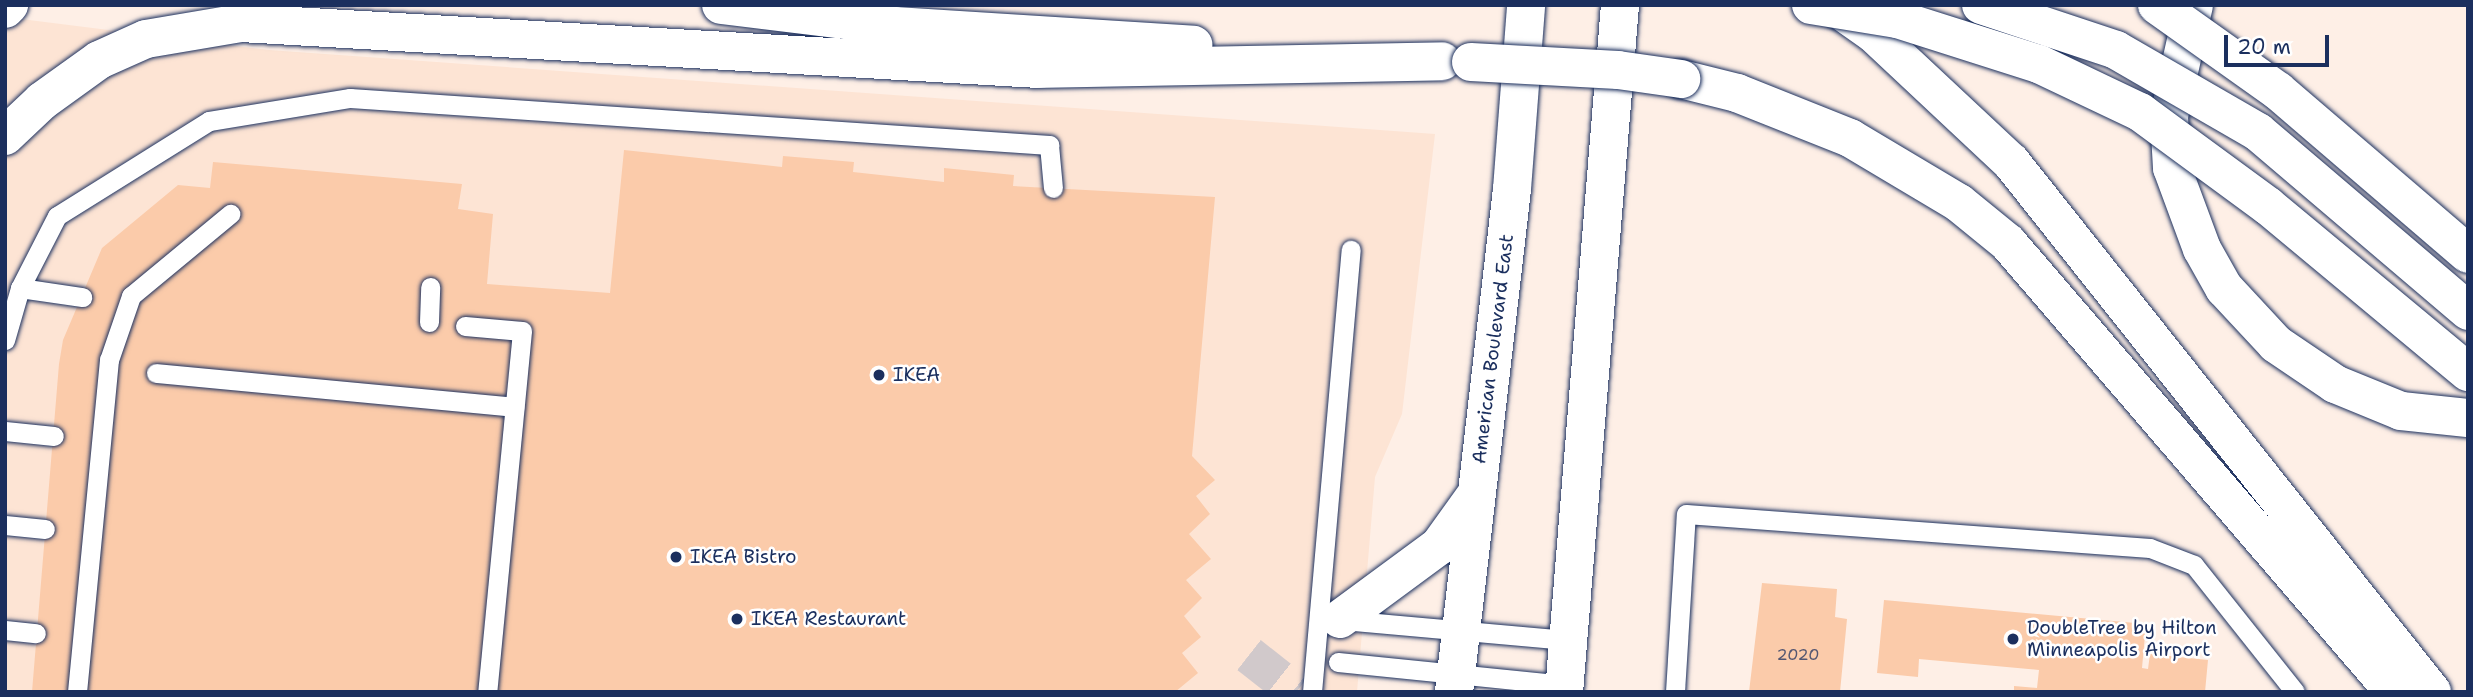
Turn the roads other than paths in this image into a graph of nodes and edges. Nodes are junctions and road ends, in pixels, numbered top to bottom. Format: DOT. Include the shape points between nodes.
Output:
graph roads {
  1 [pos="721,5"];
  2 [pos="1526,5"];
  3 [pos="1620,5"];
  4 [pos="1811,5"];
  5 [pos="1833,5"];
  6 [pos="1981,5"];
  7 [pos="2157,5"];
  8 [pos="2194,5"];
  9 [pos="1457,62"];
  10 [pos="5,136"];
  11 [pos="1053,188"];
  12 [pos="230,214"];
  13 [pos="1351,250"];
  14 [pos="2468,254"];
  15 [pos="430,287"];
  16 [pos="20,288"];
  17 [pos="82,297"];
  18 [pos="2468,311"];
  19 [pos="429,322"];
  20 [pos="465,326"];
  21 [pos="5,340"];
  22 [pos="2468,372"];
  23 [pos="156,373"];
  24 [pos="514,407"];
  25 [pos="2468,418"];
  26 [pos="5,431"];
  27 [pos="54,436"];
  28 [pos="1476,494"];
  29 [pos="5,525"];
  30 [pos="46,529"];
  31 [pos="1340,620"];
  32 [pos="1461,630"];
  33 [pos="5,631"];
  34 [pos="36,634"];
  35 [pos="1569,640"];
  36 [pos="1338,662"];
  37 [pos="1455,682"];
  38 [pos="1565,689"];
  39 [pos="77,692"];
  40 [pos="487,692"];
  41 [pos="1312,692"];
  42 [pos="1675,692"];
  43 [pos="2295,692"];
  44 [pos="2394,692"];
  45 [pos="2432,692"];
  1 -- 9 [label="main road" via="895,26"];
  2 -- 28 [label="main road, American Boulevard East" via="1512,189"];
  3 -- 35 [label="main road"];
  4 -- 22 [label="main road, bridge" via="1897,19 2039,64 2140,112 2268,206"];
  5 -- 45 [label="main road" via="1883,41 2011,162"];
  6 -- 18 [label="main road, bridge" via="2116,50 2258,132"];
  7 -- 14 [label="main road, bridge" via="2278,91"];
  8 -- 25 [label="main road" via="2169,116 2172,168 2202,249 2224,288 2276,344 2335,384 2401,411"];
  9 -- 10 [label="main road" via="1025,68 241,23 146,39 99,60 42,101"];
  9 -- 44 [label="main road, bridge" via="1618,70 1737,93 1850,138 1959,203 2008,243"];
  11 -- 16 [label="lane" via="1049,145 350,98 209,121 57,216"];
  12 -- 39 [label="lane" via="131,296 109,360"];
  13 -- 41 [label="lane"];
  15 -- 19 [label="lane"];
  16 -- 17 [label="lane"];
  16 -- 21 [label="lane"];
  20 -- 24 [label="lane" via="522,331"];
  23 -- 24 [label="lane"];
  24 -- 40 [label="lane"];
  26 -- 27 [label="lane"];
  28 -- 31 [label="main road" via="1439,546"];
  28 -- 32 [label="main road, American Boulevard East"];
  29 -- 30 [label="lane"];
  31 -- 32 [label="lane"];
  32 -- 35 [label="lane"];
  32 -- 37 [label="main road, American Boulevard East"];
  33 -- 34 [label="lane"];
  35 -- 38 [label="main road"];
  36 -- 37 [label="lane"];
  37 -- 38 [label="lane"];
  42 -- 43 [label="lane" via="1686,514 2150,548 2194,565"];
}
